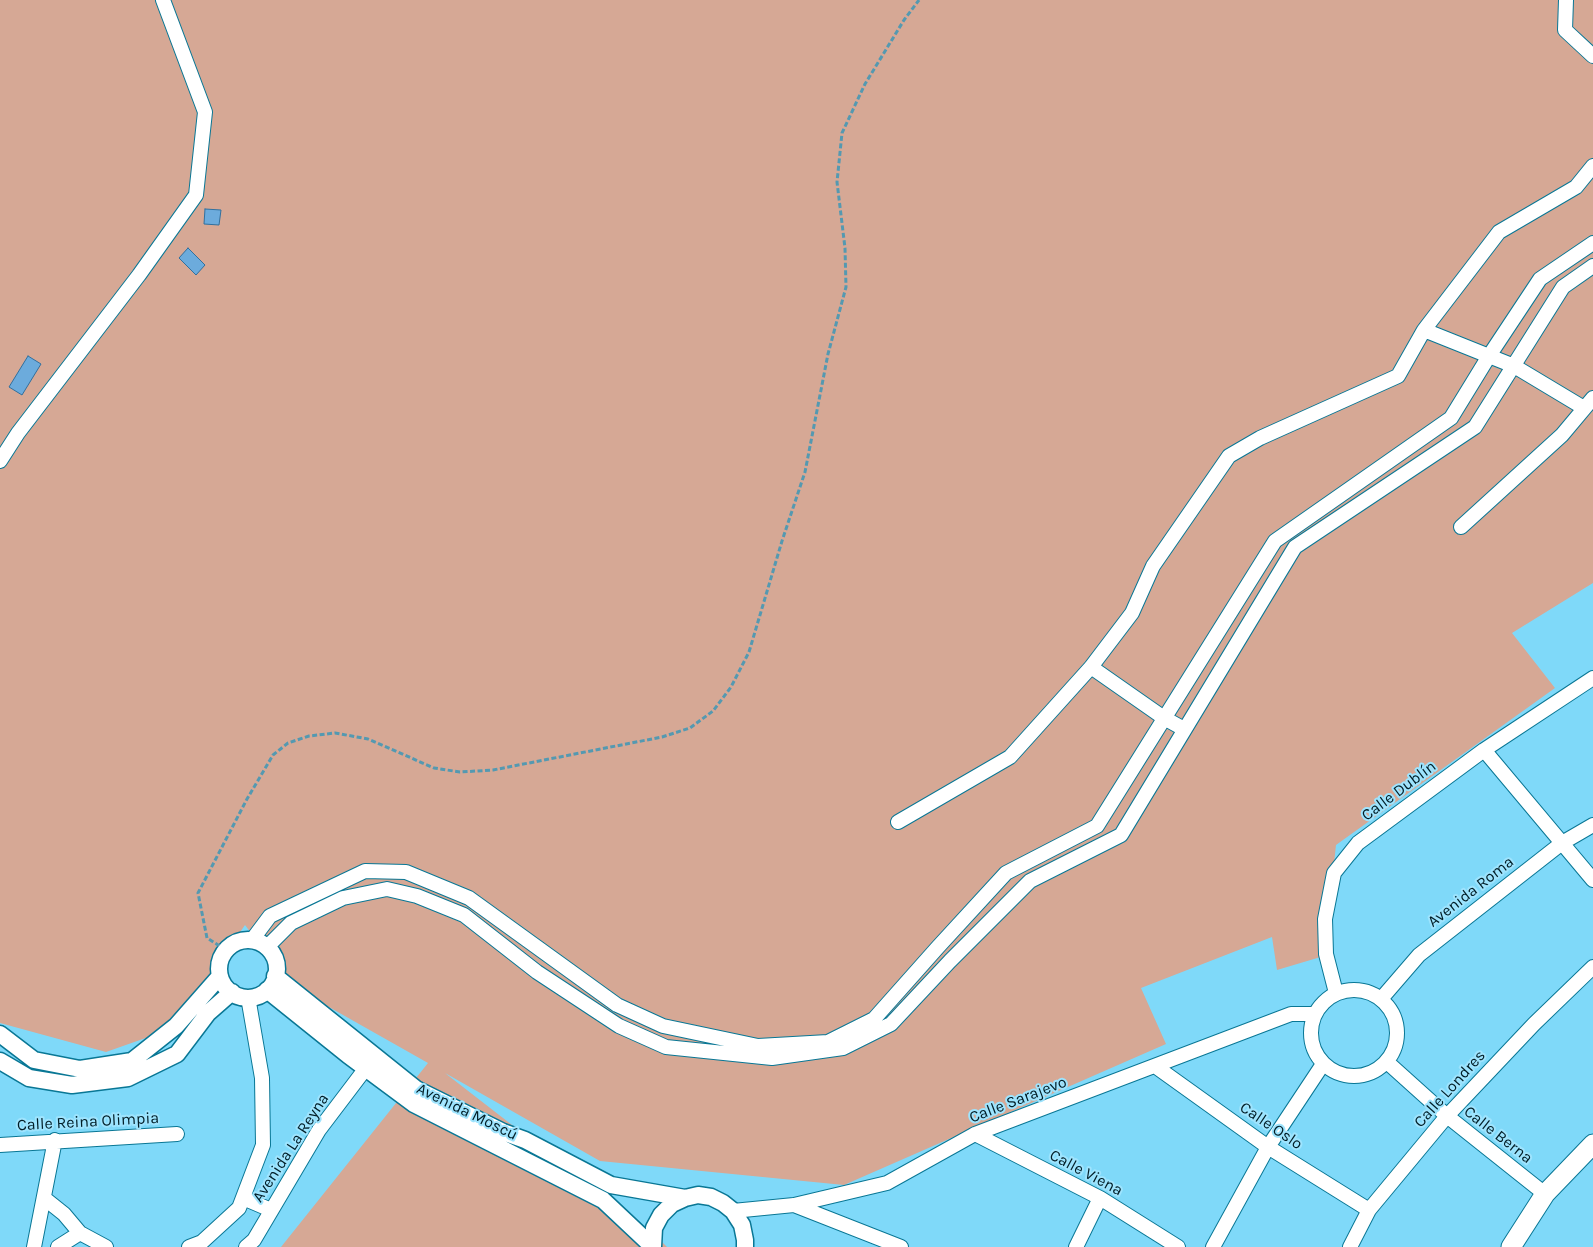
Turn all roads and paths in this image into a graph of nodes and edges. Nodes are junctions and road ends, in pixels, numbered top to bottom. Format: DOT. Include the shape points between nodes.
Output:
graph roads {
  1 [pos="163,0"];
  2 [pos="919,0"];
  3 [pos="1566,0"];
  4 [pos="1593,56"];
  5 [pos="1593,166"];
  6 [pos="1593,243"];
  7 [pos="1593,266"];
  8 [pos="1424,330"];
  9 [pos="1489,356"];
  10 [pos="1514,366"];
  11 [pos="1589,403"];
  12 [pos="0,461"];
  13 [pos="1461,527"];
  14 [pos="1091,667"];
  15 [pos="1593,678"];
  16 [pos="1164,718"];
  17 [pos="1184,729"];
  18 [pos="1484,750"];
  19 [pos="898,822"];
  20 [pos="1593,825"];
  21 [pos="1562,843"];
  22 [pos="1593,880"];
  23 [pos="497,918"];
  24 [pos="485,931"];
  25 [pos="252,940"];
  26 [pos="267,947"];
  27 [pos="226,950"];
  28 [pos="925,961"];
  29 [pos="1593,967"];
  30 [pos="938,973"];
  31 [pos="220,976"];
  32 [pos="271,983"];
  33 [pos="232,992"];
  34 [pos="1336,993"];
  35 [pos="248,997"];
  36 [pos="1381,999"];
  37 [pos="628,1010"];
  38 [pos="1315,1014"];
  39 [pos="0,1022"];
  40 [pos="619,1026"];
  41 [pos="0,1034"];
  42 [pos="0,1061"];
  43 [pos="1387,1062"];
  44 [pos="1323,1064"];
  45 [pos="1156,1066"];
  46 [pos="366,1068"];
  47 [pos="1447,1116"];
  48 [pos="177,1134"];
  49 [pos="975,1134"];
  50 [pos="500,1139"];
  51 [pos="55,1140"];
  52 [pos="1593,1144"];
  53 [pos="0,1145"];
  54 [pos="1268,1148"];
  55 [pos="611,1185"];
  56 [pos="1545,1194"];
  57 [pos="44,1198"];
  58 [pos="243,1198"];
  59 [pos="685,1198"];
  60 [pos="1100,1198"];
  61 [pos="603,1200"];
  62 [pos="794,1205"];
  63 [pos="271,1210"];
  64 [pos="1369,1210"];
  65 [pos="733,1211"];
  66 [pos="80,1233"];
  67 [pos="34,1247"];
  68 [pos="58,1247"];
  69 [pos="106,1247"];
  70 [pos="189,1247"];
  71 [pos="246,1247"];
  72 [pos="653,1247"];
  73 [pos="745,1247"];
  74 [pos="901,1247"];
  75 [pos="1076,1247"];
  76 [pos="1178,1247"];
  77 [pos="1213,1247"];
  78 [pos="1350,1247"];
  79 [pos="1511,1247"];
  1 -- 12 [label="street" via="205,112 196,195"];
  2 -- 27 [label="path" via="865,84 842,134 837,182 846,287 828,354 805,472 749,652 731,687 713,711 690,728 662,738 494,770 460,772 434,768 368,739 335,733 288,743 273,755 198,893 207,938"];
  3 -- 4 [label="street" via="1565,30"];
  5 -- 8 [label="street" via="1576,187 1499,232"];
  6 -- 9 [label="street" via="1540,279"];
  7 -- 10 [label="street" via="1563,287"];
  8 -- 9 [label="street"];
  8 -- 14 [label="street" via="1398,376 1260,438 1229,456 1154,566 1132,613"];
  9 -- 10 [label="street"];
  9 -- 16 [label="street" via="1451,418 1275,541"];
  10 -- 11 [label="street"];
  10 -- 17 [label="street" via="1475,427 1295,547"];
  11 -- 13 [label="street" via="1562,435"];
  14 -- 16 [label="street"];
  14 -- 19 [label="street" via="1010,757"];
  15 -- 18 [label="street, Calle Dublín"];
  16 -- 17 [label="street"];
  16 -- 28 [label="street" via="1097,826 1006,873"];
  17 -- 30 [label="street" via="1120,835 1030,881"];
  18 -- 21 [label="street"];
  18 -- 34 [label="street, Calle Dublín" via="1358,843 1334,873 1325,919 1326,954"];
  20 -- 21 [label="street, Avenida Roma"];
  21 -- 22 [label="street"];
  21 -- 36 [label="street, Avenida Roma" via="1419,955"];
  23 -- 24 [label="street"];
  23 -- 25 [label="street" via="469,898 406,872 365,871 270,916"];
  23 -- 37 [label="street"];
  24 -- 26 [label="street" via="464,915 417,896 387,889 343,898 292,923"];
  24 -- 40 [label="street" via="537,972"];
  25 -- 26 [label="street"];
  25 -- 27 [label="street" via="238,942"];
  26 -- 32 [label="street" via="276,966"];
  27 -- 31 [label="street" via="221,958"];
  28 -- 30 [label="street"];
  28 -- 37 [label="street" via="874,1019 828,1042 758,1046 663,1026"];
  29 -- 47 [label="street, Calle Londres"];
  30 -- 40 [label="street" via="891,1024 843,1048 772,1058 666,1047"];
  31 -- 33 [label="street"];
  31 -- 41 [label="street" via="176,1026 132,1061 80,1069 34,1060"];
  32 -- 35 [label="street" via="255,996"];
  32 -- 46 [label="street, Avenida Moscú"];
  32 -- 50 [label="street, Avenida Moscú" via="416,1089"];
  33 -- 35 [label="street"];
  33 -- 42 [label="street" via="208,1013 177,1054 128,1078 72,1085 29,1078"];
  34 -- 36 [label="street" via="1359,990"];
  34 -- 38 [label="street"];
  35 -- 58 [label="street, Avenida La Reyna" via="262,1078 263,1145"];
  36 -- 43 [label="street" via="1391,1009 1396,1022 1394,1050"];
  37 -- 40 [label="street"];
  38 -- 44 [label="street" via="1311,1040"];
  38 -- 45 [label="street, Calle Sarajevo" via="1291,1014"];
  39 -- 41 [label="street"];
  43 -- 44 [label="street" via="1363,1076 1335,1072"];
  43 -- 47 [label="street, Calle Berna"];
  44 -- 54 [label="street"];
  45 -- 49 [label="street, Calle Sarajevo"];
  45 -- 54 [label="street, Calle Oslo"];
  46 -- 50 [label="street, Avenida Moscú" via="414,1104"];
  46 -- 63 [label="street, Avenida La Reyna" via="319,1130"];
  47 -- 56 [label="street, Calle Berna"];
  47 -- 64 [label="street, Calle Londres"];
  48 -- 51 [label="street, Calle Reina Olimpia"];
  49 -- 60 [label="street, Calle Viena"];
  49 -- 62 [label="street, Calle Sarajevo" via="887,1183"];
  50 -- 55 [label="street, Avenida Moscú" via="525,1140"];
  50 -- 61 [label="street, Avenida Moscú"];
  51 -- 53 [label="street, Calle Reina Olimpia"];
  51 -- 57 [label="street"];
  52 -- 56 [label="main road"];
  54 -- 64 [label="street, Calle Oslo"];
  54 -- 77 [label="street"];
  55 -- 59 [label="street, Avenida Moscú"];
  55 -- 61 [label="street"];
  56 -- 79 [label="main road"];
  57 -- 66 [label="street"];
  57 -- 67 [label="street"];
  58 -- 63 [label="street"];
  58 -- 70 [label="street, Avenida La Reyna" via="239,1208 202,1242"];
  59 -- 65 [label="street, Avenida Moscú" via="711,1197"];
  59 -- 72 [label="street" via="672,1204 661,1215 654,1228"];
  60 -- 75 [label="street"];
  60 -- 76 [label="street, Calle Viena"];
  61 -- 72 [label="street, Avenida Moscú"];
  62 -- 65 [label="street, Calle Sarajevo"];
  62 -- 74 [label="street"];
  63 -- 71 [label="street, Avenida La Reyna" via="254,1240"];
  64 -- 78 [label="street, Calle Londres"];
  65 -- 73 [label="street" via="742,1225"];
  66 -- 68 [label="street"];
  66 -- 69 [label="street"];
}
